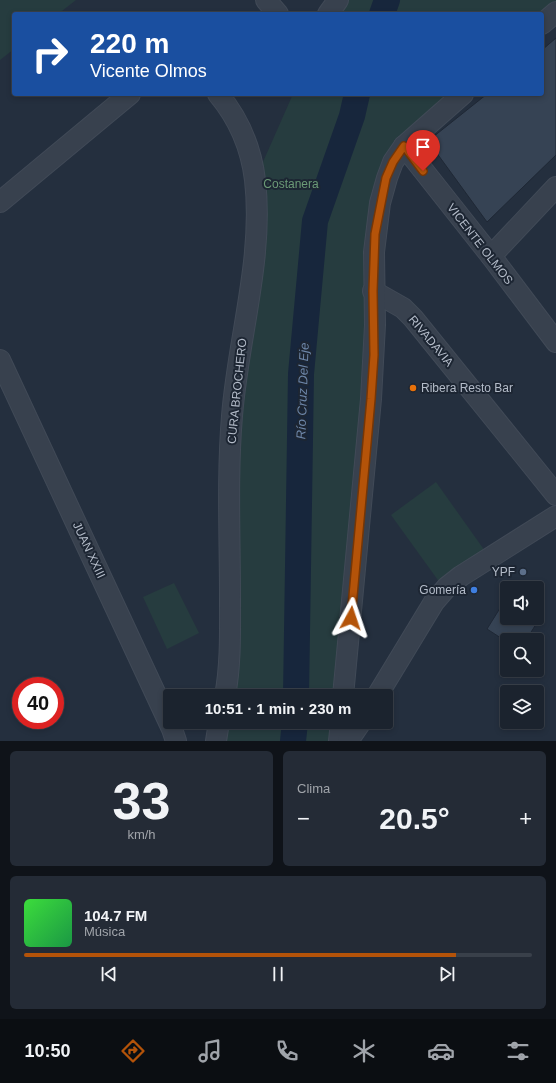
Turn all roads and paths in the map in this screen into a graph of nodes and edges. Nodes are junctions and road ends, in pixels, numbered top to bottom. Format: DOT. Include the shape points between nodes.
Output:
graph roads {
  1 [pos="266,0"];
  2 [pos="338,0"];
  3 [pos="276,12"];
  4 [pos="329,12"];
  5 [pos="556,12"];
  6 [pos="544,22"];
  7 [pos="128,96"];
  8 [pos="220,96"];
  9 [pos="461,96"];
  10 [pos="404,146"];
  11 [pos="556,187"];
  12 [pos="0,202"];
  13 [pos="492,256"];
  14 [pos="373,291"];
  15 [pos="556,342"];
  16 [pos="0,360"];
  17 [pos="556,495"];
  18 [pos="556,516"];
  19 [pos="226,689"];
  20 [pos="344,689"];
  21 [pos="380,689"];
  22 [pos="218,729"];
  23 [pos="340,729"];
  24 [pos="356,729"];
  25 [pos="176,741"];
  26 [pos="216,741"];
  27 [pos="339,741"];
  28 [pos="348,741"];
  1 -- 3 [label="street"];
  2 -- 4 [label="street"];
  5 -- 6 [label="street"];
  7 -- 12 [label="street"];
  8 -- 19 [label="street, CURA BROCHERO" via="232,111 244,136 255,180 257,232 232,414 230,630"];
  9 -- 10 [label="street"];
  10 -- 13 [label="street, VICENTE OLMOS"];
  10 -- 14 [label="street" via="386,178 380,203 375,234"];
  11 -- 13 [label="street"];
  13 -- 15 [label="street, VICENTE OLMOS"];
  14 -- 17 [label="street, RIVADAVIA" via="392,301 413,318"];
  14 -- 20 [label="street" via="375,325 371,399"];
  16 -- 25 [label="street, JUAN XXIII"];
  18 -- 21 [label="street" via="447,587 434,602"];
  22 -- 26 [label="street"];
  23 -- 27 [label="street"];
  24 -- 28 [label="street"];
}
